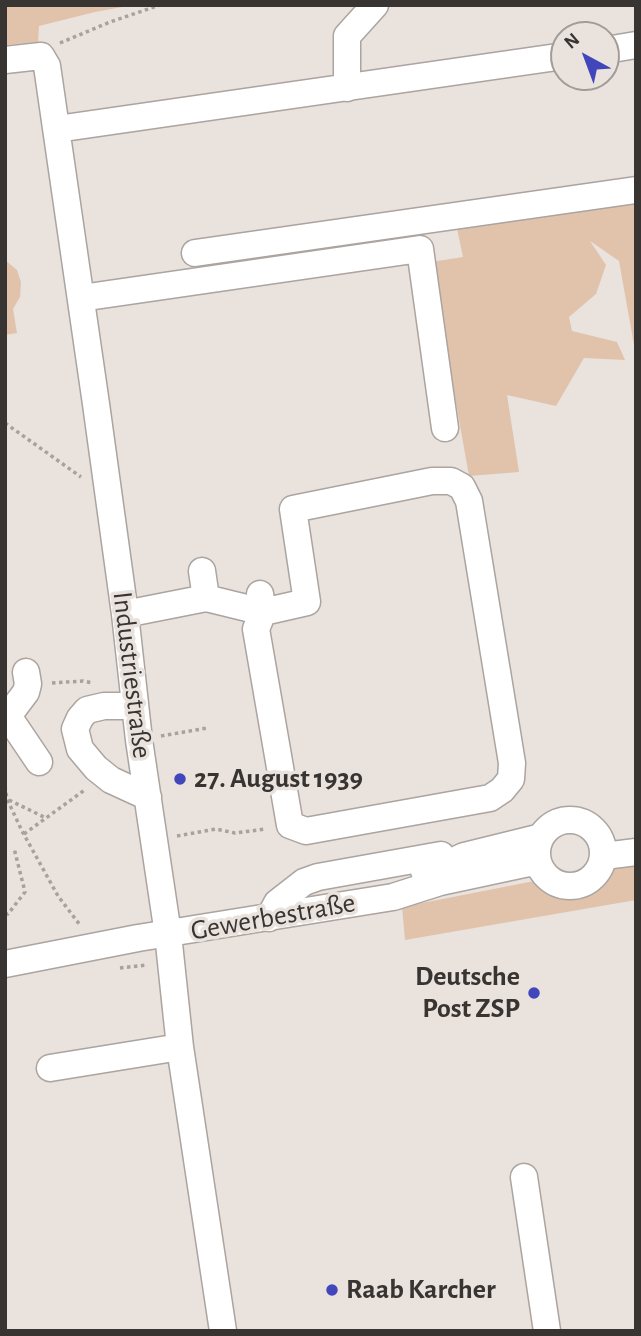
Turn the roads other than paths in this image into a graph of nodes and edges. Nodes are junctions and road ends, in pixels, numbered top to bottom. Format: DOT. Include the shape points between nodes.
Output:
graph roads {
  1 [pos="375,5"];
  2 [pos="550,58"];
  3 [pos="5,60"];
  4 [pos="347,88"];
  5 [pos="57,129"];
  6 [pos="636,190"];
  7 [pos="195,253"];
  8 [pos="82,298"];
  9 [pos="444,428"];
  10 [pos="202,571"];
  11 [pos="206,598"];
  12 [pos="261,603"];
  13 [pos="125,614"];
  14 [pos="27,678"];
  15 [pos="134,699"];
  16 [pos="39,762"];
  17 [pos="148,797"];
  18 [pos="539,849"];
  19 [pos="636,852"];
  20 [pos="604,856"];
  21 [pos="269,918"];
  22 [pos="168,934"];
  23 [pos="7,957"];
  24 [pos="180,1046"];
  25 [pos="50,1068"];
  26 [pos="524,1177"];
  27 [pos="223,1331"];
  28 [pos="547,1331"];
  1 -- 4 [label="street" via="347,36"];
  2 -- 4 [label="street"];
  3 -- 5 [label="street, Industriestraße" via="41,55 47,66"];
  4 -- 5 [label="street" via="115,130"];
  5 -- 8 [label="street, Industriestraße"];
  6 -- 7 [label="street"];
  8 -- 9 [label="street" via="152,298 420,249"];
  8 -- 13 [label="street, Industriestraße"];
  10 -- 11 [label="street"];
  11 -- 12 [label="street"];
  11 -- 13 [label="street"];
  12 -- 12 [label="street" via="256,629 290,825 306,831 489,798 511,779 469,501 462,487 452,481 432,481 293,509 306,602"];
  13 -- 15 [label="street, Industriestraße"];
  14 -- 16 [label="street" via="26,692 8,716"];
  15 -- 17 [label="street, Industriestraße"];
  15 -- 17 [label="street" via="87,710 75,729 80,749 96,768"];
  17 -- 22 [label="street, Industriestraße"];
  18 -- 20 [label="street, Gewerbestraße" via="555,822 576,819 594,829"];
  18 -- 20 [label="street" via="540,867 546,876 565,886 585,883 600,868"];
  18 -- 21 [label="street, Gewerbestraße" via="393,897"];
  18 -- 21 [label="street" via="440,855 317,877 277,904"];
  19 -- 20 [label="street"];
  21 -- 22 [label="street, Gewerbestraße"];
  22 -- 23 [label="street, Gewerbestraße"];
  22 -- 24 [label="street, Industriestraße"];
  24 -- 25 [label="street"];
  24 -- 27 [label="street, Industriestraße"];
  26 -- 28 [label="street"];
}
